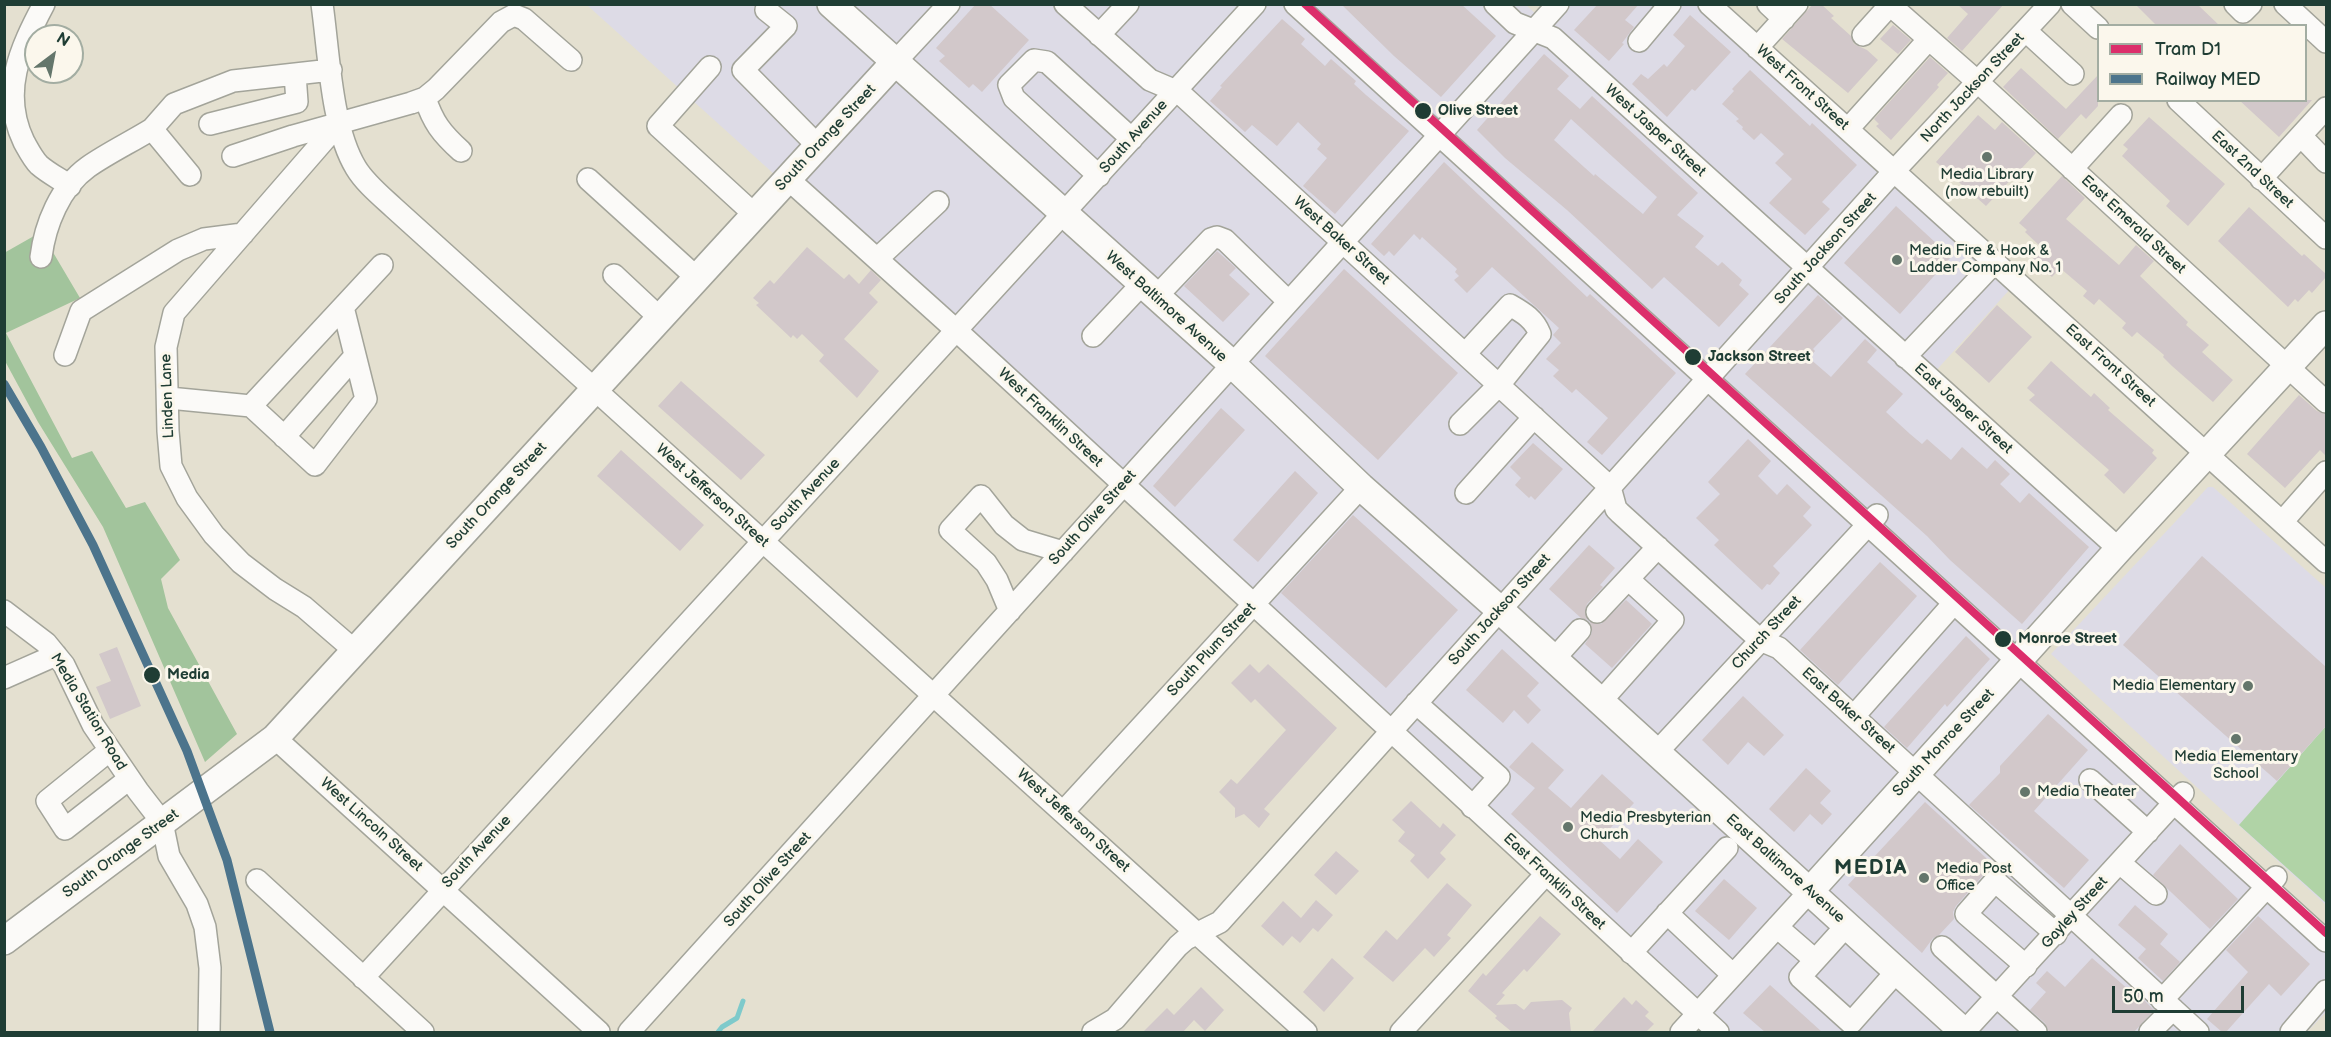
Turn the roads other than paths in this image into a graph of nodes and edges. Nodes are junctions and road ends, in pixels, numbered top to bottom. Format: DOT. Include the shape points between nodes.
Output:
graph roads {
  1 [pos="44,4"];
  2 [pos="322,4"];
  3 [pos="831,4"];
  4 [pos="948,4"];
  5 [pos="1065,4"];
  6 [pos="1128,4"];
  7 [pos="1254,4"];
  8 [pos="1295,4"];
  9 [pos="1315,4"];
  10 [pos="1495,4"];
  11 [pos="1558,4"];
  12 [pos="1670,4"];
  13 [pos="1709,4"];
  14 [pos="1768,4"];
  15 [pos="2050,4"];
  16 [pos="2072,4"];
  17 [pos="2235,4"];
  18 [pos="2251,4"];
  19 [pos="2285,4"];
  20 [pos="1890,5"];
  21 [pos="766,10"];
  22 [pos="1790,12"];
  23 [pos="2307,24"];
  24 [pos="2307,24"];
  25 [pos="2097,27"];
  26 [pos="1535,30"];
  27 [pos="2026,31"];
  28 [pos="1099,35"];
  29 [pos="1863,35"];
  30 [pos="1929,39"];
  31 [pos="1639,41"];
  32 [pos="2326,42"];
  33 [pos="1757,48"];
  34 [pos="571,60"];
  35 [pos="895,62"];
  36 [pos="710,67"];
  37 [pos="331,70"];
  38 [pos="295,74"];
  39 [pos="2073,74"];
  40 [pos="1979,83"];
  41 [pos="1176,91"];
  42 [pos="424,98"];
  43 [pos="2180,102"];
  44 [pos="2326,108"];
  45 [pos="2121,115"];
  46 [pos="339,123"];
  47 [pos="210,124"];
  48 [pos="152,129"];
  49 [pos="1848,129"];
  50 [pos="1443,130"];
  51 [pos="2301,136"];
  52 [pos="1132,139"];
  53 [pos="818,146"];
  54 [pos="461,151"];
  55 [pos="233,156"];
  56 [pos="2326,162"];
  57 [pos="2072,169"];
  58 [pos="1895,170"];
  59 [pos="190,175"];
  60 [pos="1099,176"];
  61 [pos="588,178"];
  62 [pos="788,179"];
  63 [pos="2261,179"];
  64 [pos="70,186"];
  65 [pos="938,202"];
  66 [pos="755,215"];
  67 [pos="1064,215"];
  68 [pos="243,234"];
  69 [pos="2326,238"];
  70 [pos="1342,241"];
  71 [pos="41,257"];
  72 [pos="877,259"];
  73 [pos="1995,262"];
  74 [pos="382,266"];
  75 [pos="1808,270"];
  76 [pos="614,275"];
  77 [pos="697,278"];
  78 [pos="1148,291"];
  79 [pos="1288,302"];
  80 [pos="343,307"];
  81 [pos="661,319"];
  82 [pos="2326,325"];
  83 [pos="957,331"];
  84 [pos="1093,336"];
  85 [pos="1465,354"];
  86 [pos="65,355"];
  87 [pos="355,356"];
  88 [pos="1905,357"];
  89 [pos="1233,366"];
  90 [pos="2288,367"];
  91 [pos="1712,374"];
  92 [pos="1499,385"];
  93 [pos="596,390"];
  94 [pos="169,398"];
  95 [pos="2326,402"];
  96 [pos="251,406"];
  97 [pos="1534,417"];
  98 [pos="1460,424"];
  99 [pos="284,437"];
  100 [pos="2207,454"];
  101 [pos="2326,472"];
  102 [pos="1123,486"];
  103 [pos="1361,487"];
  104 [pos="1610,487"];
  105 [pos="1466,494"];
  106 [pos="1873,520"];
  107 [pos="2282,522"];
  108 [pos="764,542"];
  109 [pos="1658,548"];
  110 [pos="2119,549"];
  111 [pos="1063,552"];
  112 [pos="2326,562"];
  113 [pos="1628,579"];
  114 [pos="1954,603"];
  115 [pos="1254,606"];
  116 [pos="1500,610"];
  117 [pos="4,611"];
  118 [pos="1010,611"];
  119 [pos="1597,612"];
  120 [pos="1580,630"];
  121 [pos="1760,640"];
  122 [pos="355,651"];
  123 [pos="56,655"];
  124 [pos="2023,657"];
  125 [pos="1554,659"];
  126 [pos="4,678"];
  127 [pos="934,696"];
  128 [pos="1601,701"];
  129 [pos="1416,703"];
  130 [pos="1854,716"];
  131 [pos="1390,732"];
  132 [pos="275,738"];
  133 [pos="110,750"];
  134 [pos="1657,752"];
  135 [pos="1916,773"];
  136 [pos="129,779"];
  137 [pos="2090,780"];
  138 [pos="2179,798"];
  139 [pos="1473,807"];
  140 [pos="1063,812"];
  141 [pos="170,818"];
  142 [pos="2148,832"];
  143 [pos="1727,848"];
  144 [pos="2120,863"];
  145 [pos="1545,874"];
  146 [pos="257,880"];
  147 [pos="2271,882"];
  148 [pos="442,890"];
  149 [pos="1810,891"];
  150 [pos="2156,894"];
  151 [pos="1667,913"];
  152 [pos="2072,917"];
  153 [pos="2326,923"];
  154 [pos="1847,925"];
  155 [pos="1777,927"];
  156 [pos="1196,933"];
  157 [pos="2056,934"];
  158 [pos="4,941"];
  159 [pos="2326,941"];
  160 [pos="1942,947"];
  161 [pos="1631,953"];
  162 [pos="1815,960"];
  163 [pos="2026,966"];
  164 [pos="1897,971"];
  165 [pos="1733,975"];
  166 [pos="363,978"];
  167 [pos="2326,991"];
  168 [pos="1997,997"];
  169 [pos="2168,1004"];
  170 [pos="1698,1014"];
  171 [pos="209,1032"];
  172 [pos="423,1032"];
  173 [pos="599,1032"];
  174 [pos="629,1032"];
  175 [pos="1093,1032"];
  176 [pos="1306,1032"];
  177 [pos="1401,1032"];
  178 [pos="1681,1032"];
  179 [pos="1718,1032"];
  180 [pos="1964,1032"];
  181 [pos="2036,1032"];
  182 [pos="2150,1032"];
  183 [pos="2198,1032"];
  184 [pos="2291,1032"];
  1 -- 64 [label="street" via="10,78 11,110 18,133 38,164"];
  2 -- 37 [label="street, West Jefferson Street"];
  3 -- 35 [label="main road, West Baltimore Avenue"];
  4 -- 35 [label="street, South Orange Street"];
  5 -- 28 [label="street, West Baker Street"];
  6 -- 28 [label="street"];
  7 -- 41 [label="street, South Avenue"];
  8 -- 50 [label="street"];
  9 -- 50 [label="street"];
  10 -- 26 [label="street, West Jasper Street" via="1515,23"];
  11 -- 26 [label="street, South Olive Street"];
  12 -- 31 [label="street"];
  13 -- 33 [label="street, West Front Street"];
  14 -- 22 [label="street"];
  15 -- 27 [label="street, North Jackson Street"];
  16 -- 25 [label="street"];
  17 -- 18 [label="street" via="2243,12"];
  19 -- 23 [label="street"];
  20 -- 29 [label="street"];
  20 -- 30 [label="street, East Emerald Street"];
  21 -- 53 [label="street" via="786,26 743,70"];
  22 -- 33 [label="street"];
  24 -- 32 [label="street"];
  26 -- 50 [label="street, South Olive Street"];
  26 -- 75 [label="street, West Jasper Street" via="1552,38"];
  27 -- 39 [label="street"];
  27 -- 40 [label="street, North Jackson Street"];
  28 -- 41 [label="street, West Baker Street" via="1150,80"];
  30 -- 40 [label="street, East Emerald Street"];
  30 -- 49 [label="street"];
  33 -- 49 [label="street, West Front Street"];
  34 -- 42 [label="street" via="524,19 514,15 501,22"];
  35 -- 53 [label="main road, South Orange Street"];
  35 -- 67 [label="main road, West Baltimore Avenue"];
  36 -- 66 [label="street" via="658,126"];
  37 -- 38 [label="street"];
  37 -- 46 [label="street, West Jefferson Street"];
  38 -- 47 [label="street" via="297,102"];
  38 -- 48 [label="street" via="233,81 174,104"];
  40 -- 57 [label="street, East Emerald Street"];
  40 -- 58 [label="street, North Jackson Street"];
  41 -- 52 [label="street, South Avenue"];
  41 -- 70 [label="street, West Baker Street"];
  42 -- 46 [label="street"];
  42 -- 54 [label="street" via="442,134"];
  43 -- 63 [label="street, East 2nd Street"];
  44 -- 51 [label="street"];
  45 -- 57 [label="street"];
  46 -- 55 [label="street"];
  46 -- 68 [label="street, Linden Lane"];
  46 -- 93 [label="street, West Jefferson Street" via="347,150 364,179"];
  48 -- 59 [label="street"];
  48 -- 64 [label="street" via="86,168"];
  49 -- 58 [label="street, West Front Street"];
  50 -- 70 [label="street, South Olive Street"];
  50 -- 91 [label="street"];
  51 -- 56 [label="street"];
  51 -- 63 [label="street"];
  52 -- 60 [label="street, South Avenue"];
  52 -- 60 [label="street" via="1047,62 1034,60 1009,85 1014,98"];
  53 -- 62 [label="main road, South Orange Street"];
  57 -- 90 [label="street, East Emerald Street"];
  58 -- 73 [label="street, East Front Street"];
  58 -- 75 [label="street, South Jackson Street"];
  60 -- 67 [label="street, South Avenue"];
  61 -- 77 [label="street"];
  62 -- 66 [label="main road, South Orange Street"];
  62 -- 72 [label="street, West Franklin Street"];
  63 -- 69 [label="street, East 2nd Street"];
  64 -- 71 [label="street" via="54,211"];
  65 -- 72 [label="street"];
  66 -- 77 [label="main road, South Orange Street"];
  67 -- 78 [label="main road, West Baltimore Avenue"];
  67 -- 83 [label="street, South Avenue"];
  68 -- 86 [label="street" via="204,239 178,250 81,311"];
  68 -- 94 [label="street, Linden Lane" via="174,313 166,347"];
  70 -- 79 [label="street, South Olive Street"];
  70 -- 85 [label="street, West Baker Street"];
  72 -- 83 [label="street, West Franklin Street"];
  73 -- 88 [label="street"];
  73 -- 100 [label="street, East Front Street"];
  74 -- 80 [label="street"];
  75 -- 88 [label="street, East Jasper Street"];
  75 -- 91 [label="street, South Jackson Street"];
  76 -- 81 [label="street"];
  77 -- 81 [label="main road, South Orange Street"];
  78 -- 79 [label="street" via="1217,237 1225,240"];
  78 -- 84 [label="street"];
  78 -- 89 [label="main road, West Baltimore Avenue"];
  79 -- 89 [label="street, South Olive Street"];
  80 -- 87 [label="street"];
  80 -- 96 [label="street"];
  81 -- 93 [label="main road, South Orange Street"];
  82 -- 90 [label="main road, South Monroe Street"];
  83 -- 102 [label="street, West Franklin Street"];
  83 -- 108 [label="street, South Avenue"];
  85 -- 92 [label="street, West Baker Street"];
  85 -- 92 [label="street" via="1510,306 1524,313 1540,334"];
  87 -- 99 [label="street"];
  87 -- 99 [label="street" via="366,399 315,465"];
  88 -- 110 [label="street, East Jasper Street"];
  89 -- 102 [label="street, South Olive Street"];
  89 -- 103 [label="main road, West Baltimore Avenue"];
  90 -- 95 [label="street, East Emerald Street"];
  90 -- 100 [label="main road, South Monroe Street"];
  91 -- 104 [label="street, South Jackson Street"];
  91 -- 106 [label="street"];
  92 -- 97 [label="street, West Baker Street"];
  92 -- 98 [label="street"];
  93 -- 108 [label="street, West Jefferson Street"];
  93 -- 122 [label="main road, South Orange Street"];
  94 -- 96 [label="street"];
  94 -- 122 [label="street, Linden Lane" via="171,466 214,535 241,563 304,607"];
  96 -- 99 [label="street"];
  97 -- 104 [label="street, West Baker Street"];
  97 -- 105 [label="street"];
  100 -- 107 [label="street, East Front Street"];
  100 -- 110 [label="main road, South Monroe Street"];
  101 -- 107 [label="street"];
  102 -- 111 [label="street, South Olive Street"];
  102 -- 115 [label="street, West Franklin Street"];
  103 -- 115 [label="street, South Plum Street"];
  103 -- 116 [label="main road, West Baltimore Avenue"];
  104 -- 109 [label="street, East Baker Street" via="1616,509"];
  104 -- 116 [label="street, South Jackson Street"];
  106 -- 114 [label="street"];
  106 -- 121 [label="street, Church Street"];
  106 -- 124 [label="street"];
  107 -- 112 [label="street, East Front Street"];
  108 -- 127 [label="street, West Jefferson Street"];
  108 -- 148 [label="street, South Avenue"];
  109 -- 113 [label="street"];
  109 -- 121 [label="street, East Baker Street"];
  110 -- 124 [label="main road, South Monroe Street"];
  111 -- 118 [label="street, South Olive Street"];
  111 -- 118 [label="street" via="1023,540 1004,525 981,496 950,530 986,563"];
  113 -- 119 [label="street"];
  113 -- 128 [label="street" via="1673,620"];
  114 -- 124 [label="street"];
  114 -- 130 [label="street"];
  115 -- 131 [label="street, West Franklin Street"];
  115 -- 140 [label="street, South Plum Street"];
  116 -- 125 [label="main road, East Baltimore Avenue"];
  116 -- 129 [label="street, South Jackson Street"];
  117 -- 123 [label="street, Media Station Road"];
  118 -- 127 [label="street, South Olive Street"];
  120 -- 125 [label="street"];
  121 -- 130 [label="street, East Baker Street" via="1779,648"];
  121 -- 134 [label="street, Church Street"];
  122 -- 132 [label="main road, South Orange Street"];
  123 -- 126 [label="street"];
  123 -- 133 [label="street, Media Station Road"];
  124 -- 135 [label="main road, South Monroe Street"];
  124 -- 138 [label="street"];
  125 -- 128 [label="main road, East Baltimore Avenue"];
  127 -- 140 [label="street, West Jefferson Street"];
  127 -- 174 [label="street, South Olive Street"];
  128 -- 134 [label="main road, East Baltimore Avenue"];
  129 -- 131 [label="street, South Jackson Street"];
  129 -- 139 [label="street" via="1499,777"];
  130 -- 135 [label="street, East Baker Street"];
  131 -- 139 [label="street, East Franklin Street"];
  131 -- 156 [label="street, South Jackson Street" via="1220,922"];
  132 -- 141 [label="main road, South Orange Street"];
  132 -- 148 [label="street, West Lincoln Street"];
  133 -- 136 [label="street, Media Station Road"];
  133 -- 136 [label="street" via="47,801 65,829"];
  134 -- 149 [label="main road, East Baltimore Avenue"];
  135 -- 149 [label="main road, South Monroe Street"];
  135 -- 152 [label="street, East Baker Street"];
  136 -- 141 [label="street, Media Station Road"];
  137 -- 142 [label="street"];
  138 -- 142 [label="street, Gayley Street"];
  138 -- 147 [label="street"];
  139 -- 145 [label="street, East Franklin Street"];
  140 -- 156 [label="street, West Jefferson Street"];
  141 -- 158 [label="main road, South Orange Street"];
  141 -- 171 [label="street" via="169,856 197,904 205,927 210,968"];
  142 -- 144 [label="street, Gayley Street"];
  143 -- 151 [label="street"];
  144 -- 150 [label="street"];
  144 -- 152 [label="street, Gayley Street"];
  145 -- 161 [label="street, East Franklin Street"];
  145 -- 177 [label="street"];
  146 -- 166 [label="street"];
  147 -- 153 [label="street"];
  147 -- 159 [label="street"];
  147 -- 169 [label="street"];
  148 -- 166 [label="street, South Avenue"];
  148 -- 173 [label="street, West Lincoln Street"];
  149 -- 154 [label="main road, East Baltimore Avenue"];
  149 -- 155 [label="street, South Monroe Street"];
  151 -- 161 [label="street"];
  151 -- 165 [label="street"];
  152 -- 157 [label="street, Gayley Street"];
  152 -- 169 [label="street, East Baker Street"];
  154 -- 162 [label="street"];
  154 -- 164 [label="main road, East Baltimore Avenue"];
  155 -- 162 [label="street"];
  155 -- 165 [label="street, South Monroe Street"];
  156 -- 175 [label="street, South Jackson Street" via="1178,946 1114,1019"];
  156 -- 176 [label="street, West Jefferson Street"];
  157 -- 163 [label="street, Gayley Street"];
  157 -- 163 [label="street" via="1995,881 1966,914"];
  160 -- 168 [label="street"];
  161 -- 170 [label="street, East Franklin Street"];
  162 -- 164 [label="street" via="1800,977 1851,1023"];
  163 -- 168 [label="street, Gayley Street"];
  164 -- 180 [label="main road, East Baltimore Avenue"];
  165 -- 170 [label="street, South Monroe Street"];
  166 -- 172 [label="street"];
  167 -- 184 [label="street"];
  168 -- 180 [label="street, Gayley Street"];
  168 -- 181 [label="street"];
  169 -- 182 [label="street"];
  169 -- 183 [label="street, East Baker Street"];
  170 -- 178 [label="street, South Monroe Street"];
  170 -- 179 [label="street, East Franklin Street"];
}
